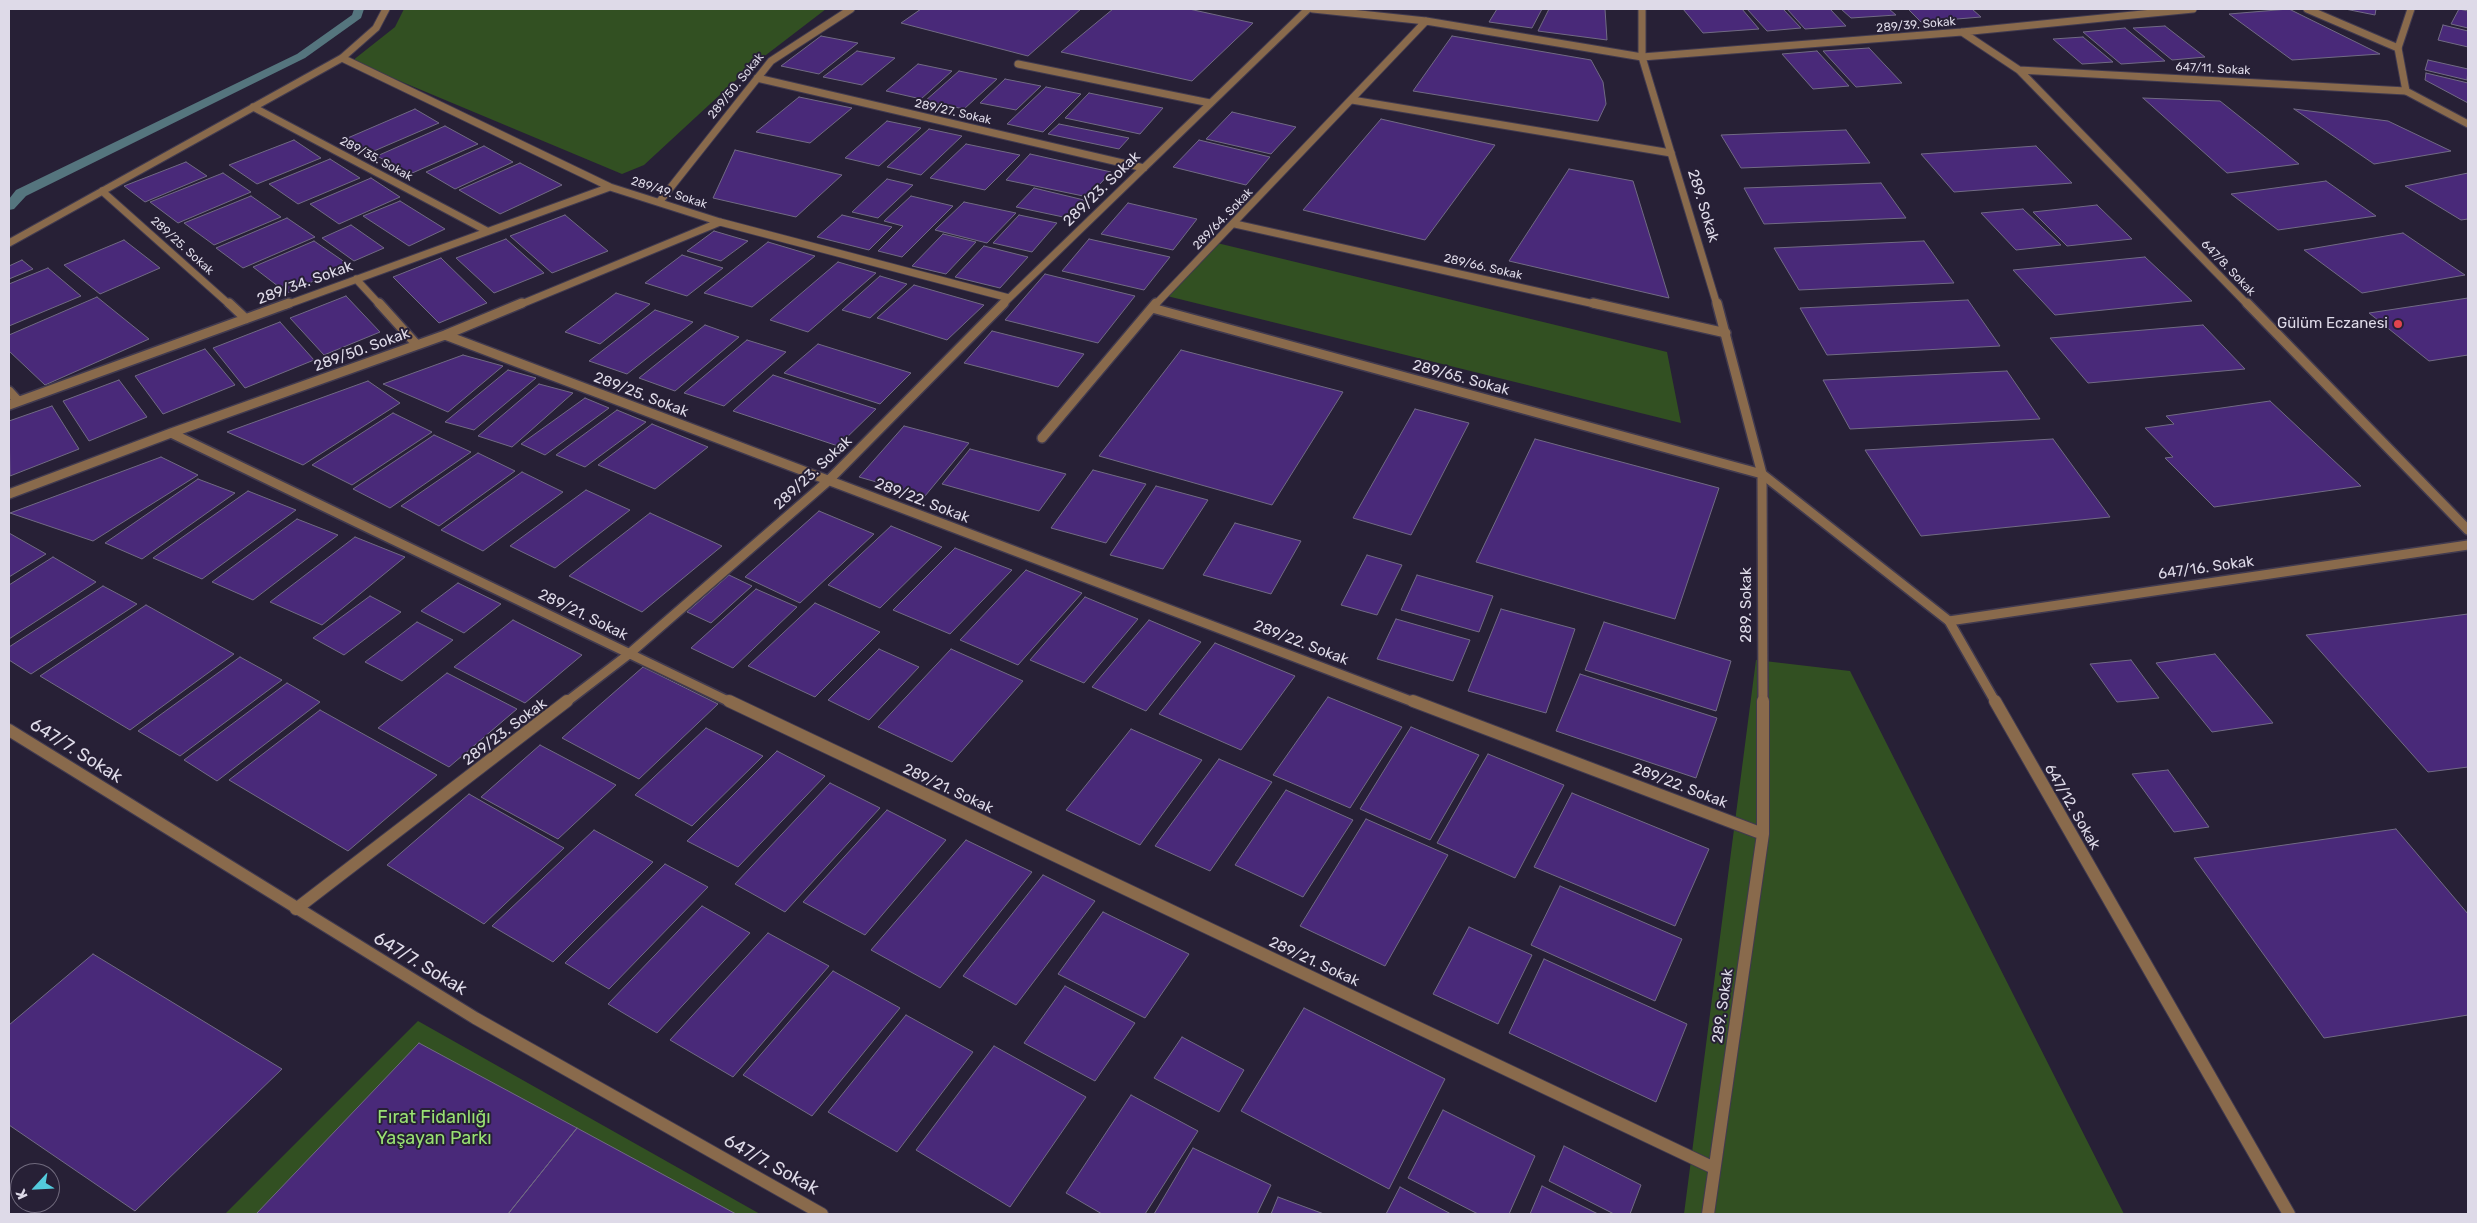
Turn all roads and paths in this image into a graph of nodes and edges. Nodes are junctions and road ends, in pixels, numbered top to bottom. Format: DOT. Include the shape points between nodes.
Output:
graph roads {
  1 [pos="386,9"];
  2 [pos="851,9"];
  3 [pos="1308,9"];
  4 [pos="1314,9"];
  5 [pos="1642,9"];
  6 [pos="2193,9"];
  7 [pos="2307,9"];
  8 [pos="2411,9"];
  9 [pos="1426,21"];
  10 [pos="1962,32"];
  11 [pos="2398,48"];
  12 [pos="342,58"];
  13 [pos="1642,58"];
  14 [pos="1018,64"];
  15 [pos="2018,70"];
  16 [pos="757,78"];
  17 [pos="2406,92"];
  18 [pos="1352,100"];
  19 [pos="1210,103"];
  20 [pos="253,107"];
  21 [pos="2468,124"];
  22 [pos="1671,153"];
  23 [pos="1144,168"];
  24 [pos="610,187"];
  25 [pos="102,191"];
  26 [pos="660,201"];
  27 [pos="720,222"];
  28 [pos="1235,224"];
  29 [pos="488,231"];
  30 [pos="9,243"];
  31 [pos="356,279"];
  32 [pos="1009,298"];
  33 [pos="1152,308"];
  34 [pos="246,319"];
  35 [pos="1726,333"];
  36 [pos="444,335"];
  37 [pos="417,345"];
  38 [pos="9,391"];
  39 [pos="18,402"];
  40 [pos="9,405"];
  41 [pos="171,433"];
  42 [pos="1042,438"];
  43 [pos="1762,474"];
  44 [pos="828,481"];
  45 [pos="9,494"];
  46 [pos="2468,530"];
  47 [pos="2468,545"];
  48 [pos="1948,621"];
  49 [pos="629,654"];
  50 [pos="9,730"];
  51 [pos="1763,834"];
  52 [pos="296,909"];
  53 [pos="1714,1168"];
  54 [pos="822,1214"];
  55 [pos="1708,1214"];
  56 [pos="2288,1214"];
  1 -- 12 [label="street" via="376,28"];
  2 -- 16 [label="street, 289/50. Sokak" via="771,61"];
  3 -- 19 [label="street, 289/23. Sokak"];
  4 -- 9 [label="street, 289/39. Sokak"];
  5 -- 13 [label="street, 289. Sokak"];
  6 -- 10 [label="street, 289/39. Sokak"];
  7 -- 11 [label="street"];
  8 -- 11 [label="street"];
  9 -- 13 [label="street, 289/39. Sokak"];
  9 -- 18 [label="street, 289/64. Sokak"];
  10 -- 13 [label="street, 289/39. Sokak"];
  10 -- 15 [label="street, 647/8. Sokak"];
  11 -- 17 [label="street"];
  12 -- 20 [label="street"];
  12 -- 24 [label="street, 289/49. Sokak"];
  13 -- 22 [label="street, 289. Sokak"];
  14 -- 19 [label="street"];
  15 -- 17 [label="street, 647/11. Sokak"];
  15 -- 46 [label="street, 647/8. Sokak"];
  16 -- 23 [label="street, 289/27. Sokak"];
  16 -- 26 [label="street, 289/50. Sokak"];
  17 -- 21 [label="street"];
  18 -- 22 [label="street"];
  18 -- 28 [label="street, 289/64. Sokak"];
  19 -- 23 [label="street, 289/23. Sokak"];
  20 -- 25 [label="street"];
  20 -- 29 [label="street, 289/35. Sokak"];
  22 -- 35 [label="street, 289. Sokak"];
  23 -- 32 [label="street, 289/23. Sokak"];
  24 -- 26 [label="street, 289/49. Sokak"];
  24 -- 29 [label="street, 289/34. Sokak"];
  25 -- 30 [label="street"];
  25 -- 34 [label="street, 289/25. Sokak"];
  26 -- 27 [label="street, 289/49. Sokak"];
  27 -- 32 [label="street, 289/49. Sokak"];
  27 -- 36 [label="street, 289/50. Sokak"];
  28 -- 33 [label="street, 289/64. Sokak"];
  28 -- 35 [label="street, 289/66. Sokak"];
  29 -- 31 [label="street, 289/34. Sokak"];
  31 -- 34 [label="street, 289/34. Sokak"];
  31 -- 37 [label="street"];
  32 -- 44 [label="street, 289/23. Sokak"];
  33 -- 42 [label="street, 289/64. Sokak"];
  33 -- 43 [label="street, 289/65. Sokak"];
  34 -- 39 [label="street, 289/34. Sokak"];
  35 -- 43 [label="street, 289. Sokak"];
  36 -- 37 [label="street, 289/50. Sokak"];
  36 -- 44 [label="street, 289/25. Sokak"];
  37 -- 41 [label="street, 289/50. Sokak"];
  38 -- 39 [label="street"];
  39 -- 40 [label="street, 289/34. Sokak"];
  41 -- 45 [label="street, 289/50. Sokak"];
  41 -- 49 [label="street, 289/21. Sokak"];
  43 -- 48 [label="street, 647/12. Sokak"];
  43 -- 51 [label="street, 289. Sokak"];
  44 -- 49 [label="street, 289/23. Sokak"];
  44 -- 51 [label="street, 289/22. Sokak"];
  47 -- 48 [label="street, 647/16. Sokak"];
  48 -- 56 [label="street, 647/12. Sokak"];
  49 -- 52 [label="street, 289/23. Sokak"];
  49 -- 53 [label="street, 289/21. Sokak"];
  50 -- 52 [label="street, 647/7. Sokak"];
  51 -- 53 [label="street, 289. Sokak"];
  52 -- 54 [label="street, 647/7. Sokak" via="476,1018"];
  53 -- 55 [label="street, 289. Sokak"];
}
